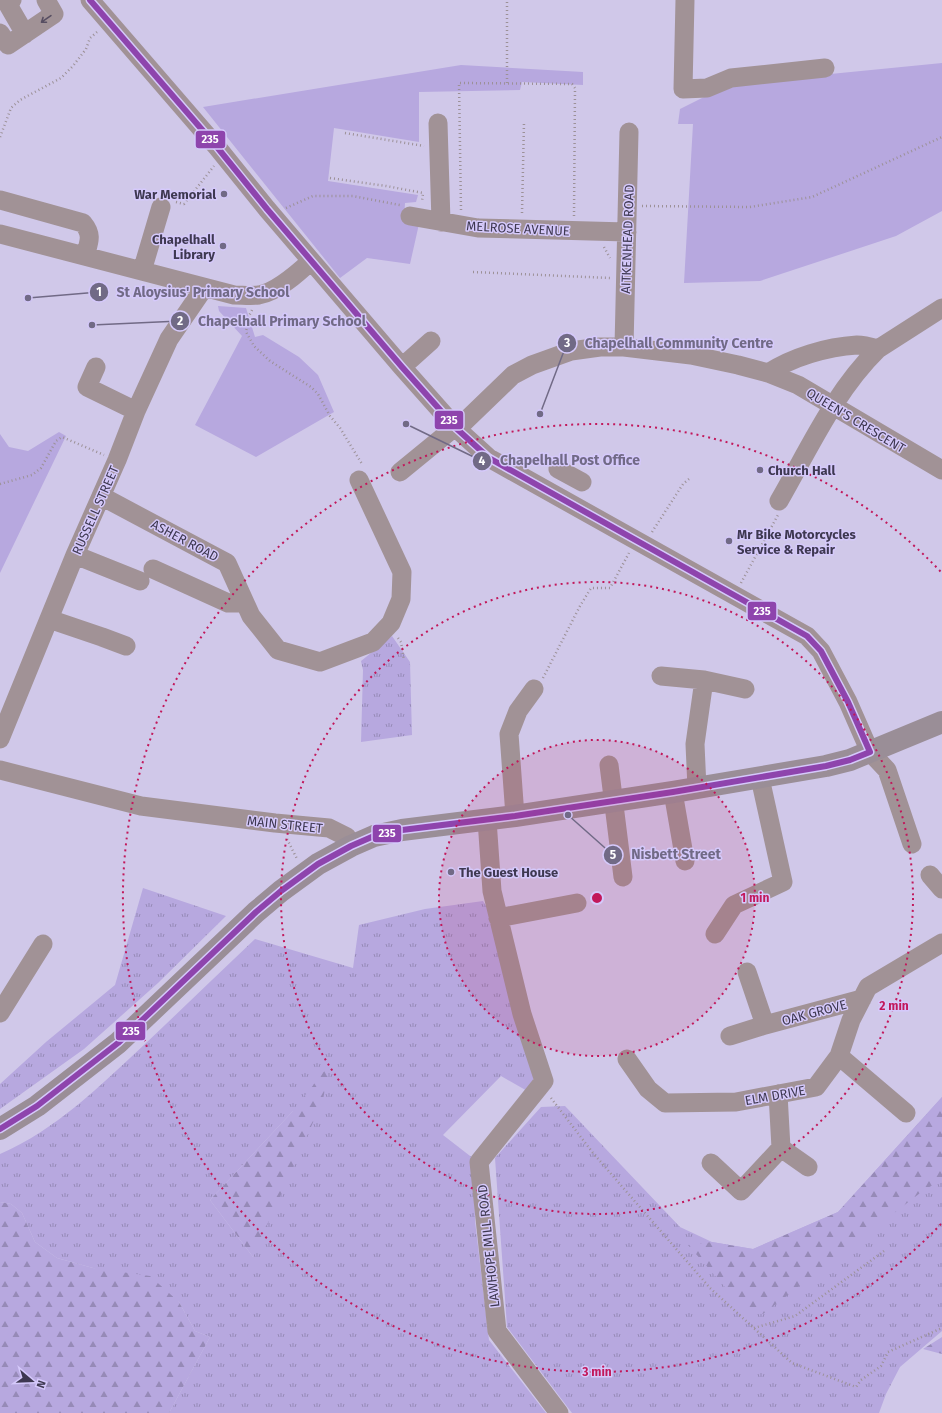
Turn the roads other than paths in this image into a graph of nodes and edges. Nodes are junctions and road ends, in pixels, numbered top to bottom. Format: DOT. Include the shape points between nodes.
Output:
graph roads {
  1 [pos="12,0"];
  2 [pos="46,0"];
  3 [pos="685,0"];
  4 [pos="92,1"];
  5 [pos="0,33"];
  6 [pos="25,34"];
  7 [pos="825,68"];
  8 [pos="438,123"];
  9 [pos="629,132"];
  10 [pos="0,200"];
  11 [pos="161,207"];
  12 [pos="407,211"];
  13 [pos="441,222"];
  14 [pos="627,232"];
  15 [pos="0,234"];
  16 [pos="85,256"];
  17 [pos="311,261"];
  18 [pos="142,271"];
  19 [pos="204,288"];
  20 [pos="942,308"];
  21 [pos="431,341"];
  22 [pos="624,347"];
  23 [pos="878,349"];
  24 [pos="96,367"];
  25 [pos="402,367"];
  26 [pos="768,373"];
  27 [pos="833,406"];
  28 [pos="136,411"];
  29 [pos="456,428"];
  30 [pos="558,469"];
  31 [pos="942,470"];
  32 [pos="400,472"];
  33 [pos="359,480"];
  34 [pos="582,482"];
  35 [pos="101,496"];
  36 [pos="779,501"];
  37 [pos="75,555"];
  38 [pos="245,603"];
  39 [pos="49,619"];
  40 [pos="126,646"];
  41 [pos="661,676"];
  42 [pos="704,680"];
  43 [pos="534,689"];
  44 [pos="745,689"];
  45 [pos="942,722"];
  46 [pos="0,739"];
  47 [pos="870,752"];
  48 [pos="609,765"];
  49 [pos="0,770"];
  50 [pos="760,778"];
  51 [pos="697,788"];
  52 [pos="673,792"];
  53 [pos="613,801"];
  54 [pos="515,816"];
  55 [pos="487,820"];
  56 [pos="912,844"];
  57 [pos="351,846"];
  58 [pos="685,861"];
  59 [pos="622,877"];
  60 [pos="577,903"];
  61 [pos="498,918"];
  62 [pos="715,934"];
  63 [pos="942,943"];
  64 [pos="43,944"];
  65 [pos="747,972"];
  66 [pos="862,999"];
  67 [pos="0,1013"];
  68 [pos="765,1025"];
  69 [pos="730,1036"];
  70 [pos="839,1056"];
  71 [pos="627,1059"];
  72 [pos="778,1094"];
  73 [pos="906,1112"];
  74 [pos="0,1129"];
  75 [pos="782,1148"];
  76 [pos="711,1163"];
  77 [pos="808,1167"];
  78 [pos="559,1413"];
  1 -- 6 [label="street" via="7,4"];
  2 -- 6 [label="street, one-way" via="54,14"];
  3 -- 7 [label="street" via="683,89 707,88 731,78"];
  4 -- 17 [label="street"];
  5 -- 6 [label="street" via="8,45"];
  8 -- 13 [label="street"];
  9 -- 14 [label="street, AITKENHEAD ROAD"];
  10 -- 16 [label="street" via="83,223 89,230 90,239"];
  11 -- 18 [label="street"];
  12 -- 13 [label="street, MELROSE AVENUE"];
  13 -- 14 [label="street, MELROSE AVENUE" via="478,228"];
  14 -- 22 [label="street, AITKENHEAD ROAD"];
  15 -- 16 [label="street"];
  16 -- 18 [label="street"];
  17 -- 19 [label="street" via="280,286 259,295 234,295"];
  17 -- 25 [label="street"];
  18 -- 19 [label="street"];
  19 -- 28 [label="street, RUSSELL STREET" via="169,339"];
  20 -- 23 [label="street"];
  21 -- 25 [label="street"];
  22 -- 26 [label="street, QUEEN'S CRESCENT" via="691,355"];
  22 -- 29 [label="street, QUEEN'S CRESCENT" via="571,351 532,365 513,375"];
  23 -- 26 [label="street" via="858,345 820,351 783,364"];
  23 -- 27 [label="street" via="864,363"];
  24 -- 28 [label="street" via="87,387"];
  25 -- 29 [label="street"];
  26 -- 27 [label="street, QUEEN'S CRESCENT" via="798,385"];
  27 -- 31 [label="street, QUEEN'S CRESCENT"];
  27 -- 36 [label="street"];
  28 -- 35 [label="street, RUSSELL STREET"];
  29 -- 32 [label="street, QUEEN'S CRESCENT"];
  29 -- 47 [label="street" via="489,458 807,636 821,651 848,702"];
  30 -- 34 [label="street"];
  33 -- 38 [label="street, ASHER ROAD" via="402,572 401,599 391,623 373,642 320,662 278,650 251,616"];
  35 -- 37 [label="street, RUSSELL STREET"];
  35 -- 38 [label="street, ASHER ROAD" via="227,563"];
  37 -- 38 [label="street" via="146,575 228,604"];
  37 -- 39 [label="street, RUSSELL STREET"];
  39 -- 40 [label="street"];
  39 -- 46 [label="street, RUSSELL STREET"];
  41 -- 42 [label="street"];
  42 -- 44 [label="street"];
  42 -- 51 [label="street" via="695,744"];
  43 -- 54 [label="street" via="518,711 509,734"];
  45 -- 47 [label="main road"];
  47 -- 50 [label="main road" via="826,766"];
  47 -- 56 [label="street" via="887,770"];
  48 -- 53 [label="street"];
  49 -- 57 [label="street, MAIN STREET" via="141,806 329,828 347,837"];
  50 -- 51 [label="main road"];
  50 -- 62 [label="street" via="783,882 734,905"];
  51 -- 52 [label="main road"];
  52 -- 53 [label="main road"];
  52 -- 58 [label="street"];
  53 -- 54 [label="main road"];
  53 -- 59 [label="street"];
  54 -- 55 [label="main road"];
  55 -- 57 [label="main road" via="402,830 374,836"];
  55 -- 61 [label="street" via="492,891"];
  57 -- 74 [label="main road" via="318,864 281,891 118,1043 37,1106"];
  60 -- 61 [label="street"];
  61 -- 78 [label="street, LAWHOPE MILL ROAD" via="542,1083 479,1162 497,1332"];
  63 -- 66 [label="street, ELM DRIVE" via="868,987"];
  64 -- 67 [label="street"];
  65 -- 68 [label="street, OAK GROVE"];
  66 -- 68 [label="street, OAK GROVE"];
  66 -- 70 [label="street, ELM DRIVE" via="851,1020"];
  68 -- 69 [label="street, OAK GROVE"];
  70 -- 72 [label="street, ELM DRIVE" via="816,1087"];
  70 -- 73 [label="street"];
  71 -- 72 [label="street, ELM DRIVE" via="648,1089 665,1103 736,1102"];
  72 -- 75 [label="street"];
  75 -- 76 [label="street" via="741,1191"];
  75 -- 77 [label="street"];
}
